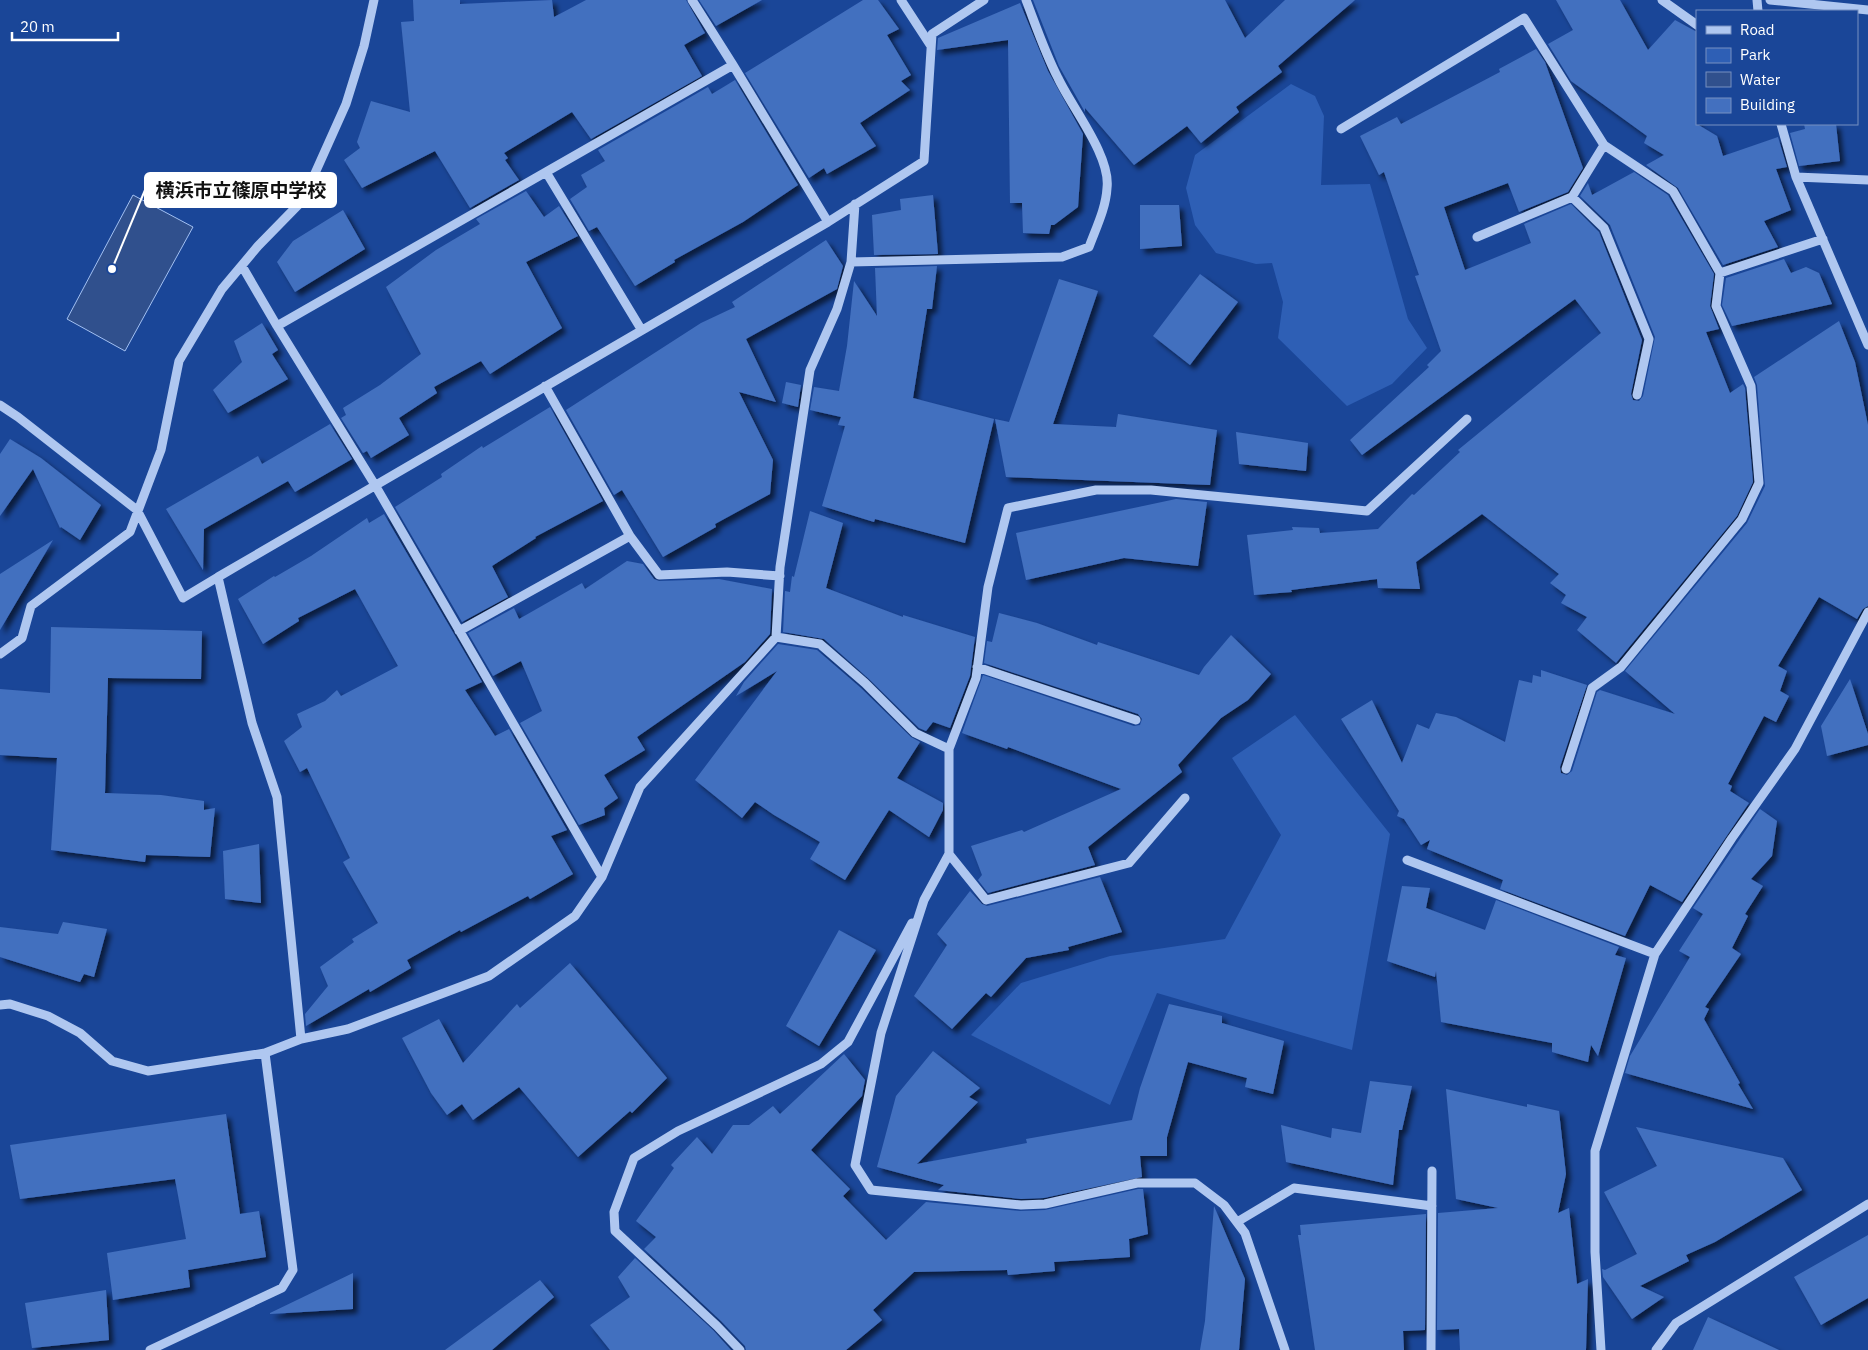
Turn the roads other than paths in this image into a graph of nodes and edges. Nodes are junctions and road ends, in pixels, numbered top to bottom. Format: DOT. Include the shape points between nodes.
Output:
graph roads {
  1 [pos="374,0"];
  2 [pos="692,0"];
  3 [pos="901,0"];
  4 [pos="984,0"];
  5 [pos="1026,0"];
  6 [pos="1662,0"];
  7 [pos="1770,0"];
  8 [pos="1868,10"];
  9 [pos="1696,24"];
  10 [pos="931,46"];
  11 [pos="733,65"];
  12 [pos="1781,125"];
  13 [pos="1341,129"];
  14 [pos="1604,145"];
  15 [pos="546,172"];
  16 [pos="1796,177"];
  17 [pos="1868,180"];
  18 [pos="1572,196"];
  19 [pos="855,204"];
  20 [pos="828,222"];
  21 [pos="1477,237"];
  22 [pos="1823,239"];
  23 [pos="851,262"];
  24 [pos="242,266"];
  25 [pos="1720,273"];
  26 [pos="277,326"];
  27 [pos="641,329"];
  28 [pos="1868,344"];
  29 [pos="545,386"];
  30 [pos="1637,395"];
  31 [pos="0,405"];
  32 [pos="1467,419"];
  33 [pos="375,485"];
  34 [pos="138,510"];
  35 [pos="630,536"];
  36 [pos="780,576"];
  37 [pos="218,578"];
  38 [pos="1868,612"];
  39 [pos="459,631"];
  40 [pos="776,636"];
  41 [pos="0,654"];
  42 [pos="977,667"];
  43 [pos="1136,720"];
  44 [pos="949,749"];
  45 [pos="1566,769"];
  46 [pos="1185,798"];
  47 [pos="949,854"];
  48 [pos="1407,860"];
  49 [pos="602,878"];
  50 [pos="924,900"];
  51 [pos="1655,954"];
  52 [pos="0,1005"];
  53 [pos="301,1039"];
  54 [pos="266,1054"];
  55 [pos="1432,1171"];
  56 [pos="1868,1204"];
  57 [pos="1432,1206"];
  58 [pos="1237,1222"];
  59 [pos="150,1350"];
  60 [pos="740,1350"];
  61 [pos="1285,1350"];
  62 [pos="1431,1350"];
  63 [pos="1601,1350"];
  64 [pos="1656,1350"];
  1 -- 24 [label="street" via="346,104 303,200"];
  2 -- 11 [label="street"];
  3 -- 10 [label="street"];
  4 -- 10 [label="street" via="932,34"];
  5 -- 23 [label="street" via="1058,80 1104,162 1108,188 1089,247 1062,257"];
  6 -- 9 [label="street"];
  7 -- 8 [label="street"];
  10 -- 19 [label="street" via="924,160"];
  11 -- 15 [label="street"];
  11 -- 20 [label="street"];
  12 -- 16 [label="street"];
  13 -- 14 [label="street" via="1524,18"];
  14 -- 18 [label="street"];
  14 -- 25 [label="street" via="1673,191"];
  15 -- 26 [label="street"];
  15 -- 27 [label="street"];
  16 -- 17 [label="street"];
  16 -- 22 [label="street"];
  18 -- 21 [label="street"];
  18 -- 30 [label="street" via="1604,228 1649,339"];
  19 -- 20 [label="street"];
  19 -- 23 [label="street"];
  20 -- 27 [label="street"];
  22 -- 25 [label="street"];
  22 -- 28 [label="street"];
  23 -- 36 [label="street" via="837,309 810,370"];
  24 -- 26 [label="street"];
  24 -- 34 [label="street" via="222,289 180,361 161,450"];
  25 -- 45 [label="street" via="1716,306 1751,386 1759,483 1742,519 1621,667 1592,688"];
  26 -- 33 [label="street"];
  27 -- 29 [label="street"];
  29 -- 33 [label="street"];
  29 -- 35 [label="street"];
  31 -- 34 [label="street"];
  32 -- 42 [label="street" via="1367,511 1151,490 1096,490 1008,508 988,587"];
  33 -- 37 [label="street"];
  33 -- 39 [label="street"];
  34 -- 37 [label="street" via="183,598"];
  34 -- 41 [label="street" via="130,532 31,606 22,638"];
  35 -- 36 [label="street" via="658,575 727,572"];
  35 -- 39 [label="street"];
  36 -- 40 [label="street"];
  37 -- 53 [label="street" via="252,723 277,796"];
  38 -- 51 [label="street" via="1795,749"];
  39 -- 49 [label="street"];
  40 -- 44 [label="street" via="820,644 915,733"];
  40 -- 49 [label="street" via="640,787"];
  42 -- 43 [label="street"];
  42 -- 44 [label="street" via="976,678"];
  44 -- 47 [label="street"];
  46 -- 47 [label="street" via="1129,863 986,900"];
  47 -- 50 [label="street"];
  48 -- 51 [label="street"];
  49 -- 53 [label="street" via="576,916 488,976 348,1029"];
  50 -- 58 [label="street" via="881,1033 855,1165 871,1190 1021,1205 1045,1204 1137,1183 1195,1183 1224,1205"];
  50 -- 60 [label="street" via="848,1042 821,1064 678,1131 634,1158 614,1212 615,1231"];
  51 -- 63 [label="street" via="1595,1151 1595,1252"];
  52 -- 54 [label="street" via="10,1004 48,1016 80,1033 112,1060 148,1071"];
  53 -- 54 [label="street"];
  54 -- 59 [label="street" via="293,1270 282,1288"];
  55 -- 57 [label="street"];
  56 -- 64 [label="street" via="1676,1323"];
  57 -- 58 [label="street" via="1294,1188"];
  57 -- 62 [label="street"];
  58 -- 61 [label="street" via="1245,1233"];
}
